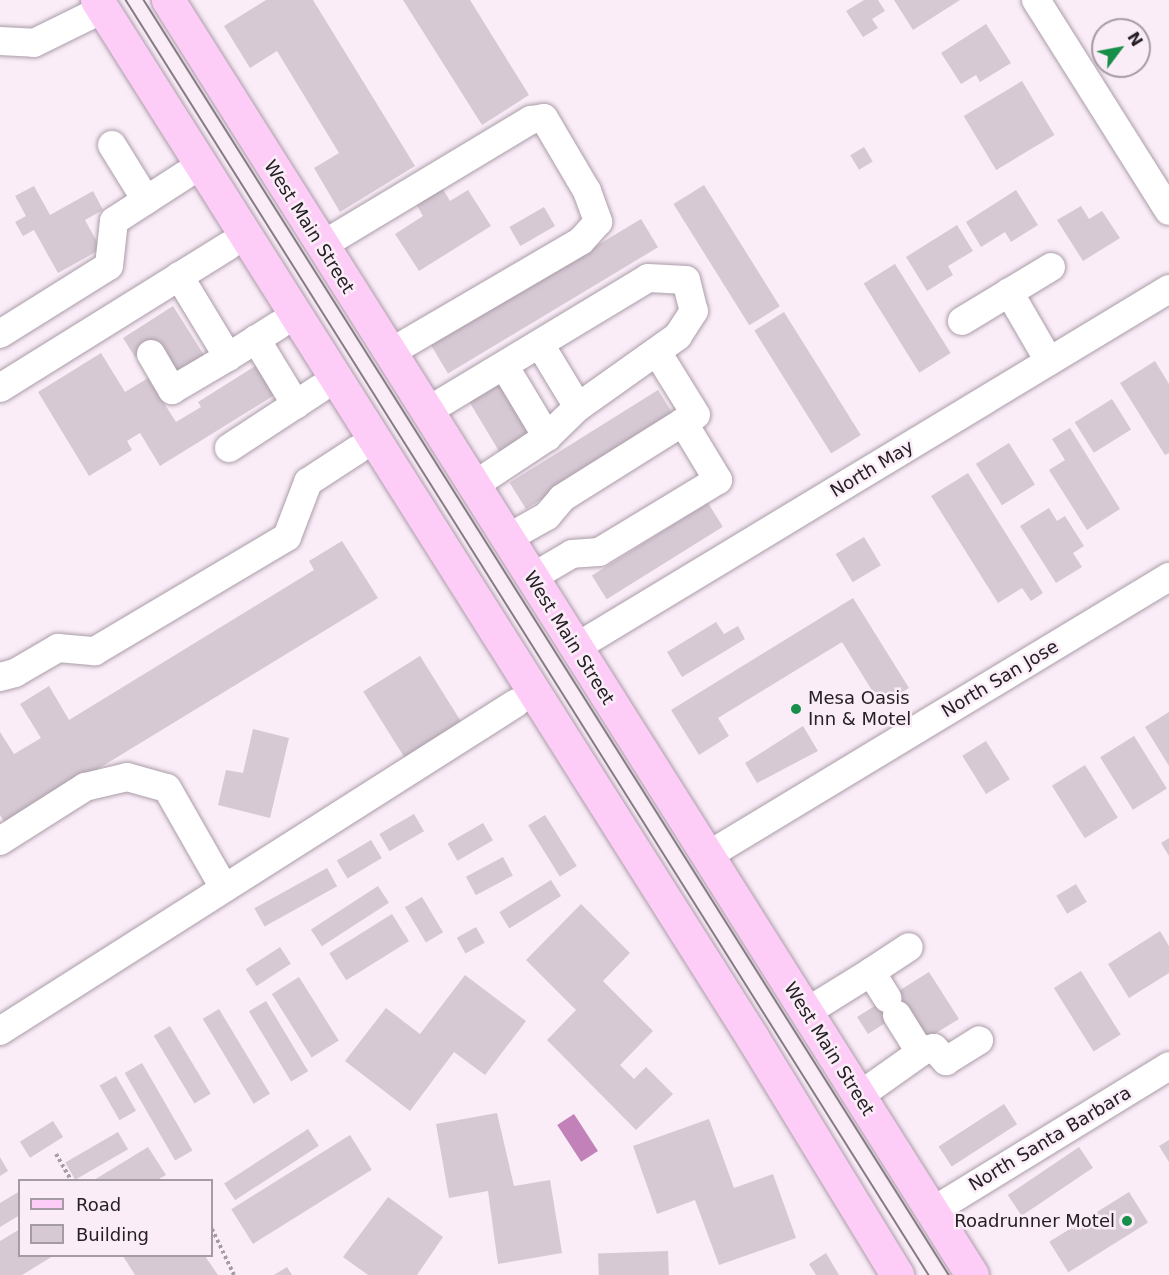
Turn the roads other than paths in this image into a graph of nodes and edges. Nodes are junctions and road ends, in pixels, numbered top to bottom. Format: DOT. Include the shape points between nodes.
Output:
graph roads {
  1 [pos="168,0"];
  2 [pos="1036,0"];
  3 [pos="100,5"];
  4 [pos="0,41"];
  5 [pos="112,145"];
  6 [pos="185,175"];
  7 [pos="146,200"];
  8 [pos="1169,211"];
  9 [pos="228,246"];
  10 [pos="321,246"];
  11 [pos="1051,267"];
  12 [pos="179,276"];
  13 [pos="1169,289"];
  14 [pos="1009,292"];
  15 [pos="962,321"];
  16 [pos="0,334"];
  17 [pos="541,346"];
  18 [pos="657,352"];
  19 [pos="389,353"];
  20 [pos="151,354"];
  21 [pos="228,357"];
  22 [pos="1049,362"];
  23 [pos="505,367"];
  24 [pos="0,388"];
  25 [pos="319,389"];
  26 [pos="296,405"];
  27 [pos="578,407"];
  28 [pos="426,412"];
  29 [pos="696,415"];
  30 [pos="547,437"];
  31 [pos="229,448"];
  32 [pos="357,450"];
  33 [pos="473,486"];
  34 [pos="506,539"];
  35 [pos="1169,577"];
  36 [pos="531,578"];
  37 [pos="575,648"];
  38 [pos="0,677"];
  39 [pos="516,703"];
  40 [pos="0,841"];
  41 [pos="707,856"];
  42 [pos="224,888"];
  43 [pos="909,947"];
  44 [pos="871,972"];
  45 [pos="805,1013"];
  46 [pos="0,1031"];
  47 [pos="979,1040"];
  48 [pos="920,1052"];
  49 [pos="1169,1066"];
  50 [pos="859,1096"];
  51 [pos="932,1212"];
  52 [pos="897,1275"];
  53 [pos="972,1275"];
  1 -- 10 [label="main road, West Main Street"];
  2 -- 8 [label="street"];
  3 -- 4 [label="street" via="34,43"];
  3 -- 52 [label="main road" via="752,1037"];
  5 -- 7 [label="street"];
  6 -- 7 [label="street"];
  7 -- 16 [label="street" via="114,220 109,266"];
  9 -- 12 [label="street"];
  10 -- 19 [label="main road, West Main Street"];
  10 -- 19 [label="street" via="531,120 544,118 587,191 598,222 581,241"];
  11 -- 14 [label="street"];
  12 -- 21 [label="street"];
  12 -- 24 [label="street"];
  13 -- 22 [label="street, North May"];
  14 -- 15 [label="street"];
  14 -- 22 [label="street"];
  17 -- 18 [label="street" via="648,278 686,280 694,311 678,336"];
  17 -- 23 [label="street"];
  17 -- 27 [label="street"];
  18 -- 27 [label="street"];
  18 -- 29 [label="street"];
  19 -- 28 [label="main road, West Main Street"];
  20 -- 21 [label="street" via="172,390"];
  21 -- 26 [label="street" via="268,332"];
  22 -- 37 [label="street, North May"];
  23 -- 28 [label="street"];
  23 -- 30 [label="street"];
  25 -- 26 [label="street"];
  26 -- 31 [label="street"];
  27 -- 30 [label="street"];
  28 -- 33 [label="main road, West Main Street"];
  30 -- 33 [label="street"];
  32 -- 38 [label="street" via="308,482 287,537 95,651 58,648 15,673"];
  33 -- 34 [label="main road, West Main Street"];
  34 -- 36 [label="main road, West Main Street"];
  34 -- 36 [label="street" via="547,516 562,498 683,422 718,480 599,552 572,554"];
  35 -- 41 [label="street, North San Jose"];
  36 -- 37 [label="main road, West Main Street"];
  37 -- 41 [label="main road, West Main Street"];
  39 -- 42 [label="street"];
  40 -- 42 [label="street" via="86,787 127,777 167,788"];
  41 -- 45 [label="main road, West Main Street"];
  42 -- 46 [label="street"];
  43 -- 44 [label="street"];
  44 -- 45 [label="street"];
  44 -- 48 [label="street"];
  45 -- 50 [label="main road, West Main Street"];
  47 -- 48 [label="street" via="946,1061 934,1048"];
  48 -- 50 [label="street"];
  49 -- 51 [label="street, North Santa Barbara"];
  50 -- 51 [label="main road, West Main Street"];
  51 -- 53 [label="main road, West Main Street"];
}
